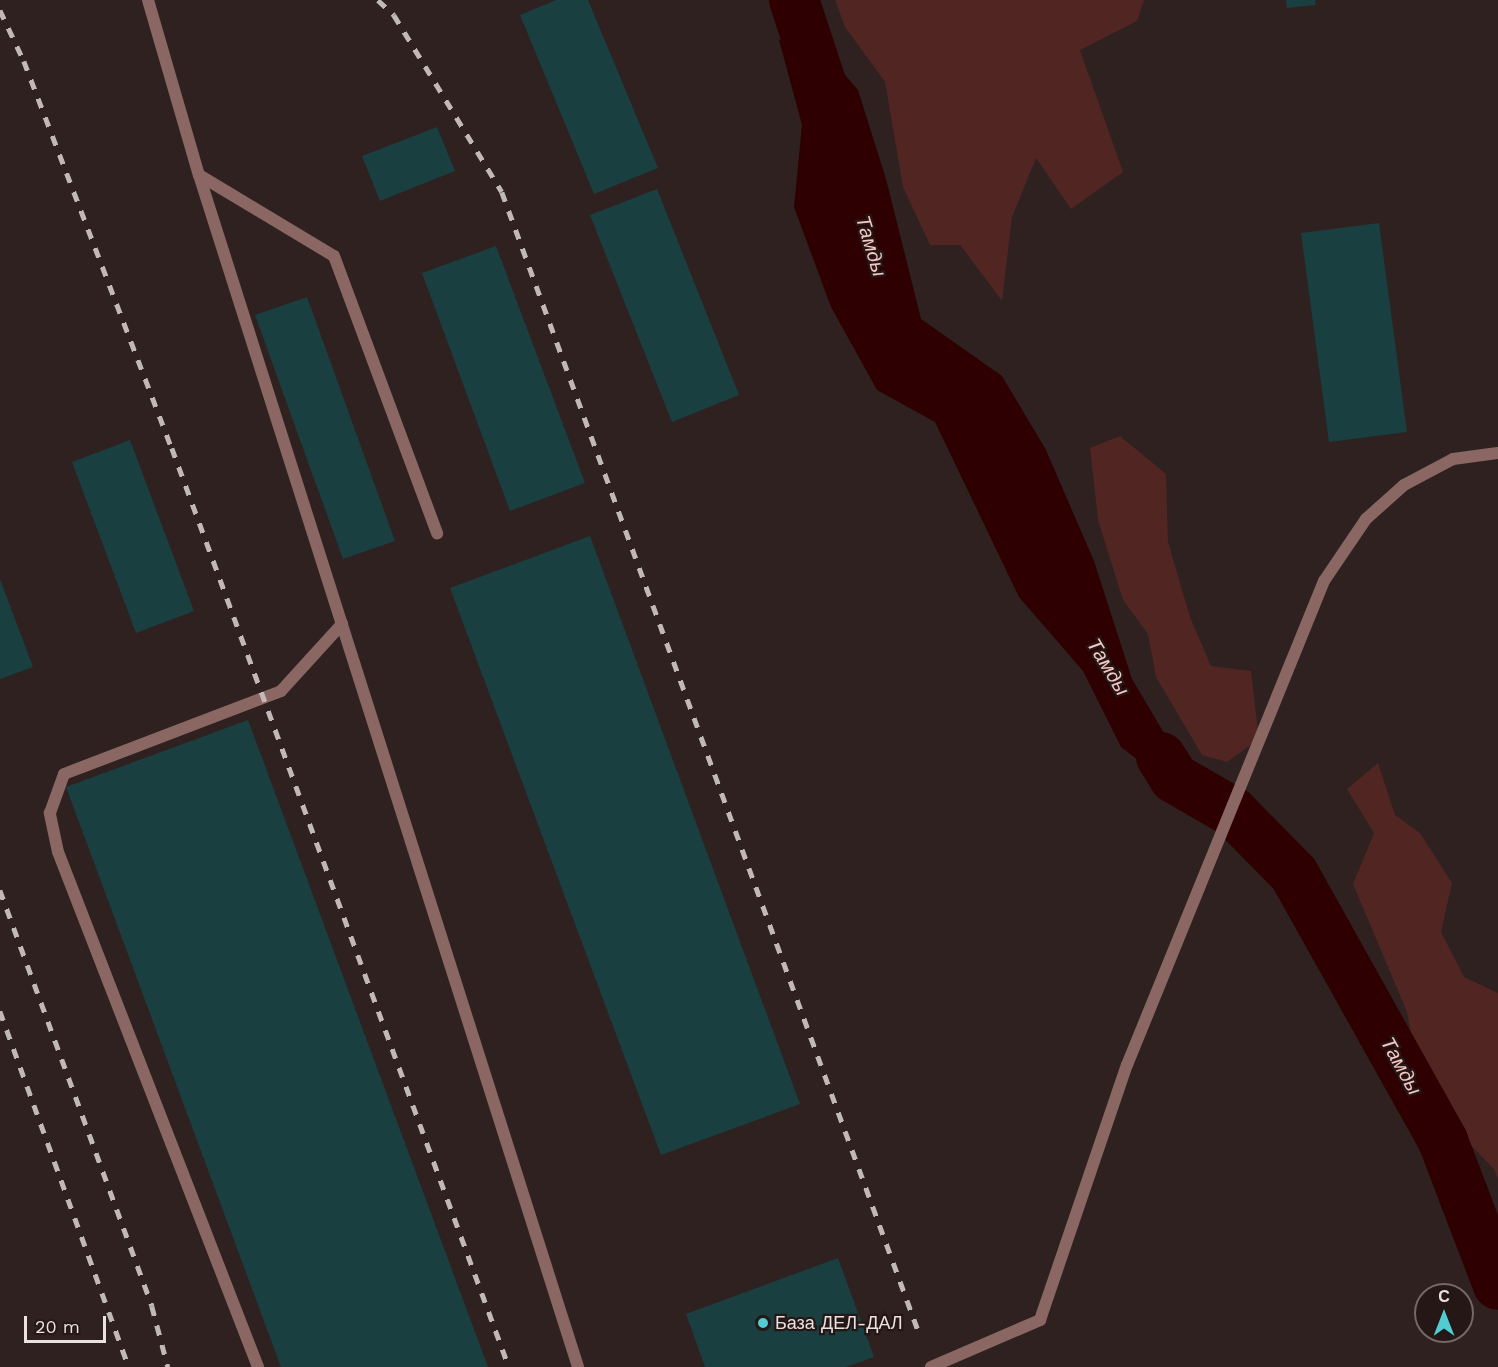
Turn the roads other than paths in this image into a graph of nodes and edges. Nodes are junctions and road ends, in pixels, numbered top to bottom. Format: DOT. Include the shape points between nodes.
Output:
graph roads {
  1 [pos="148,0"];
  2 [pos="199,175"];
  3 [pos="1498,453"];
  4 [pos="437,533"];
  5 [pos="342,624"];
  6 [pos="258,1367"];
  7 [pos="578,1367"];
  8 [pos="931,1367"];
  1 -- 2 [label="lane"];
  2 -- 4 [label="lane" via="334,256"];
  2 -- 5 [label="lane"];
  3 -- 8 [label="lane" via="1453,459 1404,485 1366,519 1324,581 1127,1065 1040,1320"];
  5 -- 6 [label="lane" via="281,690 64,774 50,813 58,852"];
  5 -- 7 [label="lane"];
}
